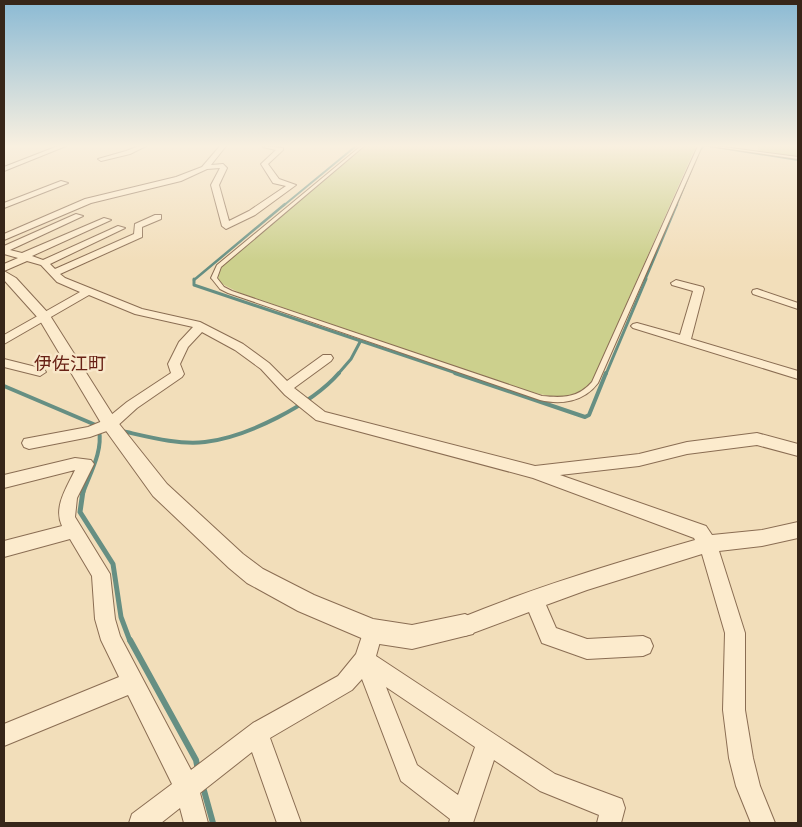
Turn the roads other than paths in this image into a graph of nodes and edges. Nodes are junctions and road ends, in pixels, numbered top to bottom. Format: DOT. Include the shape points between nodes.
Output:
graph roads {
  1 [pos="60,185"];
  2 [pos="159,185"];
  3 [pos="215,185"];
  4 [pos="291,185"];
  5 [pos="316,185"];
  6 [pos="683,185"];
  7 [pos="4,206"];
  8 [pos="79,216"];
  9 [pos="158,218"];
  10 [pos="107,220"];
  11 [pos="121,228"];
  12 [pos="4,237"];
  13 [pos="4,250"];
  14 [pos="24,258"];
  15 [pos="44,262"];
  16 [pos="4,268"];
  17 [pos="54,273"];
  18 [pos="4,275"];
  19 [pos="676,283"];
  20 [pos="87,292"];
  21 [pos="757,292"];
  22 [pos="798,306"];
  23 [pos="44,317"];
  24 [pos="638,326"];
  25 [pos="200,327"];
  26 [pos="4,340"];
  27 [pos="685,340"];
  28 [pos="327,358"];
  29 [pos="4,363"];
  30 [pos="40,372"];
  31 [pos="798,375"];
  32 [pos="286,388"];
  33 [pos="110,424"];
  34 [pos="29,443"];
  35 [pos="798,450"];
  36 [pos="534,472"];
  37 [pos="4,481"];
  38 [pos="75,530"];
  39 [pos="798,530"];
  40 [pos="708,544"];
  41 [pos="4,549"];
  42 [pos="534,600"];
  43 [pos="465,626"];
  44 [pos="373,631"];
  45 [pos="643,646"];
  46 [pos="366,660"];
  47 [pos="133,682"];
  48 [pos="4,734"];
  49 [pos="257,734"];
  50 [pos="488,743"];
  51 [pos="187,788"];
  52 [pos="462,818"];
  53 [pos="141,823"];
  54 [pos="196,823"];
  55 [pos="288,823"];
  56 [pos="609,823"];
  57 [pos="763,823"];
  1 -- 7 [label="street"];
  2 -- 12 [label="street" via="88,201"];
  3 -- 4 [label="street" via="226,226 252,213"];
  5 -- 6 [label="lane" via="220,266 214,278 222,288 525,392 558,400 583,395 595,383"];
  8 -- 13 [label="street"];
  9 -- 17 [label="street" via="138,226 139,236"];
  10 -- 14 [label="street"];
  11 -- 15 [label="street"];
  13 -- 14 [label="street"];
  14 -- 15 [label="street"];
  14 -- 16 [label="street"];
  15 -- 17 [label="street"];
  17 -- 20 [label="street" via="61,280"];
  18 -- 23 [label="street"];
  19 -- 27 [label="street" via="699,290"];
  20 -- 23 [label="street"];
  20 -- 25 [label="street" via="139,312"];
  21 -- 22 [label="street"];
  23 -- 26 [label="street"];
  23 -- 33 [label="street"];
  24 -- 27 [label="street"];
  25 -- 32 [label="street" via="239,346"];
  25 -- 33 [label="street" via="183,345 174,364 178,374"];
  27 -- 31 [label="street"];
  28 -- 32 [label="street"];
  29 -- 30 [label="street"];
  32 -- 36 [label="street" via="321,416"];
  33 -- 34 [label="street" via="90,432"];
  33 -- 44 [label="street" via="160,490 255,576 306,603"];
  35 -- 36 [label="street" via="757,439 686,448 639,460"];
  36 -- 40 [label="street" via="700,532"];
  37 -- 38 [label="street" via="86,464 69,498 67,518"];
  38 -- 41 [label="street"];
  38 -- 47 [label="street" via="101,574 105,619 111,640"];
  39 -- 40 [label="street"];
  40 -- 42 [label="street"];
  40 -- 57 [label="street" via="735,633 734,710 748,786"];
  42 -- 43 [label="street"];
  42 -- 45 [label="street" via="549,636 587,649"];
  43 -- 44 [label="street" via="412,637"];
  44 -- 46 [label="street"];
  46 -- 49 [label="street" via="345,684"];
  46 -- 50 [label="street"];
  46 -- 52 [label="street" via="409,773"];
  47 -- 48 [label="street"];
  47 -- 51 [label="street"];
  49 -- 51 [label="street"];
  49 -- 55 [label="street"];
  50 -- 52 [label="street"];
  50 -- 56 [label="street" via="548,783 613,808"];
  51 -- 53 [label="street"];
  51 -- 54 [label="street"];
}
